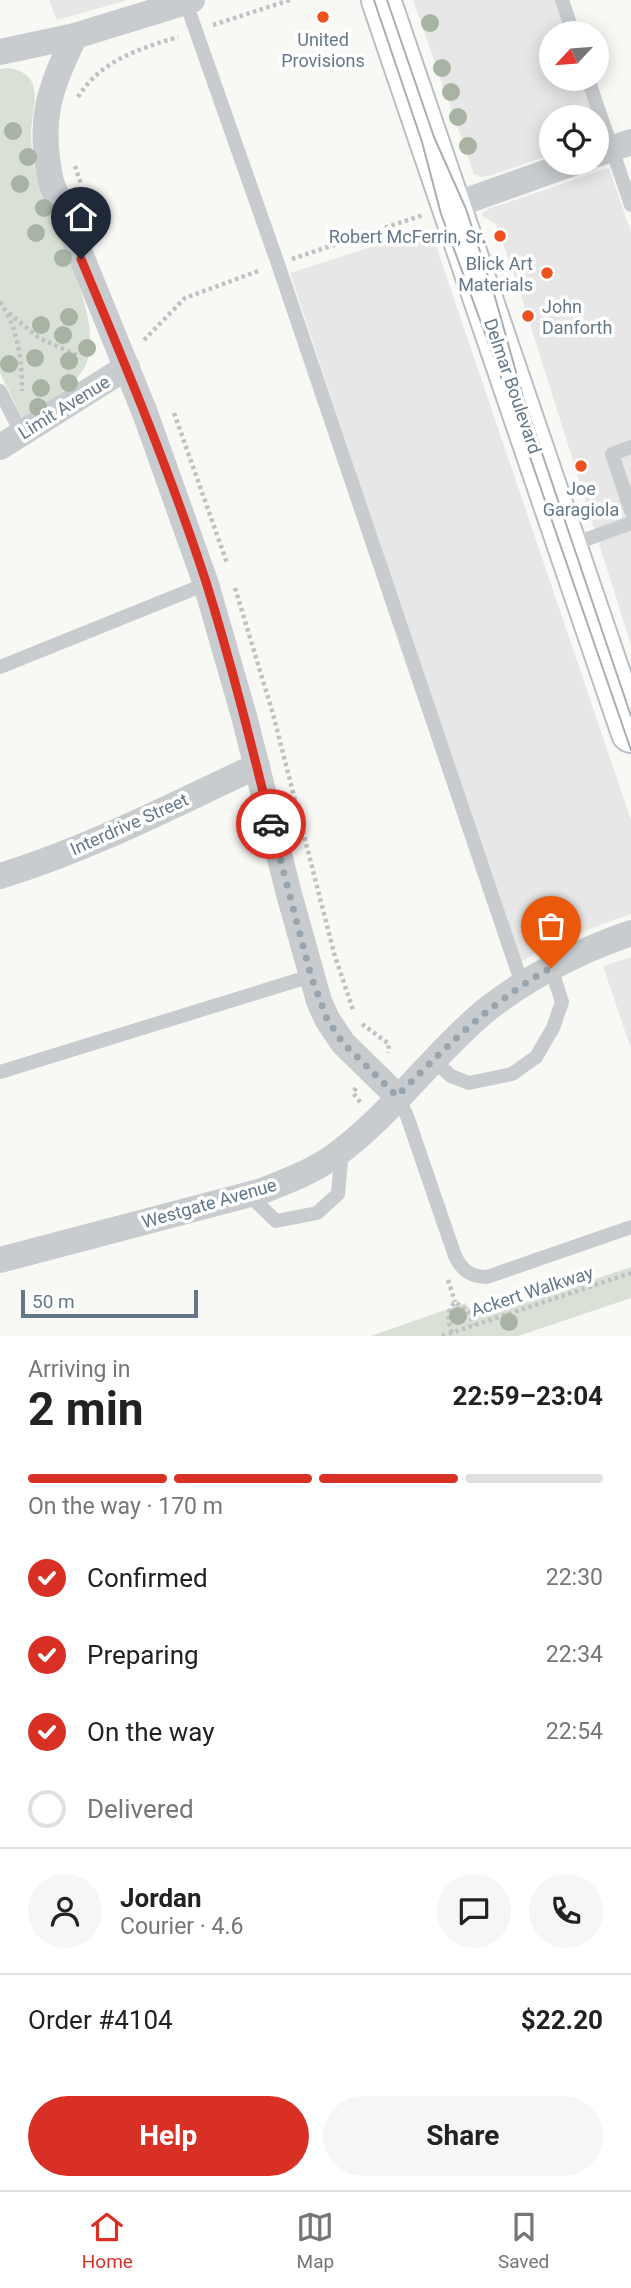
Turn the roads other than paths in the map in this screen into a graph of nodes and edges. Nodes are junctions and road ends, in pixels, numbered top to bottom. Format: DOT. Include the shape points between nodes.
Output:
graph roads {
  1 [pos="381,0"];
  2 [pos="562,0"];
  3 [pos="187,1"];
  4 [pos="135,9"];
  5 [pos="569,21"];
  6 [pos="75,36"];
  7 [pos="0,52"];
  8 [pos="592,91"];
  9 [pos="613,148"];
  10 [pos="539,175"];
  11 [pos="631,205"];
  12 [pos="452,206"];
  13 [pos="127,367"];
  14 [pos="0,391"];
  15 [pos="11,441"];
  16 [pos="631,447"];
  17 [pos="631,511"];
  18 [pos="631,523"];
  19 [pos="567,546"];
  20 [pos="206,584"];
  21 [pos="0,667"];
  22 [pos="631,733"];
  23 [pos="257,766"];
  24 [pos="0,876"];
  25 [pos="631,933"];
  26 [pos="551,968"];
  27 [pos="311,976"];
  28 [pos="522,984"];
  29 [pos="433,1060"];
  30 [pos="0,1072"];
  31 [pos="397,1096"];
  32 [pos="342,1149"];
  33 [pos="249,1195"];
  34 [pos="631,1227"];
  35 [pos="0,1260"];
  1 -- 12 [label="main road, Delmar Boulevard"];
  2 -- 5 [label="lane"];
  3 -- 4 [label="street"];
  3 -- 28 [label="lane"];
  4 -- 6 [label="street"];
  6 -- 7 [label="street"];
  6 -- 13 [label="street" via="47,107 45,153 62,214"];
  8 -- 9 [label="lane"];
  9 -- 11 [label="lane"];
  10 -- 12 [label="street"];
  12 -- 19 [label="main road, Delmar Boulevard"];
  13 -- 15 [label="street, Limit Avenue"];
  13 -- 20 [label="street"];
  14 -- 15 [label="lane"];
  16 -- 17 [label="lane" via="611,454"];
  18 -- 19 [label="lane"];
  19 -- 22 [label="main road, Delmar Boulevard"];
  20 -- 21 [label="lane"];
  20 -- 23 [label="street"];
  23 -- 24 [label="street, Interdrive Street" via="133,823"];
  23 -- 27 [label="street"];
  25 -- 26 [label="street, Westgate Avenue"];
  26 -- 28 [label="street, Westgate Avenue"];
  26 -- 29 [label="lane" via="562,1002 536,1057 512,1074 469,1083 450,1076"];
  27 -- 30 [label="lane"];
  27 -- 31 [label="street" via="334,1031"];
  28 -- 29 [label="street, Westgate Avenue"];
  29 -- 31 [label="street, Westgate Avenue"];
  31 -- 32 [label="street, Westgate Avenue"];
  31 -- 34 [label="lane" via="455,1256 468,1273 488,1277"];
  32 -- 33 [label="street, Westgate Avenue" via="301,1175"];
  32 -- 33 [label="lane" via="338,1194 317,1213 276,1221"];
  33 -- 35 [label="street, Westgate Avenue"];
}
